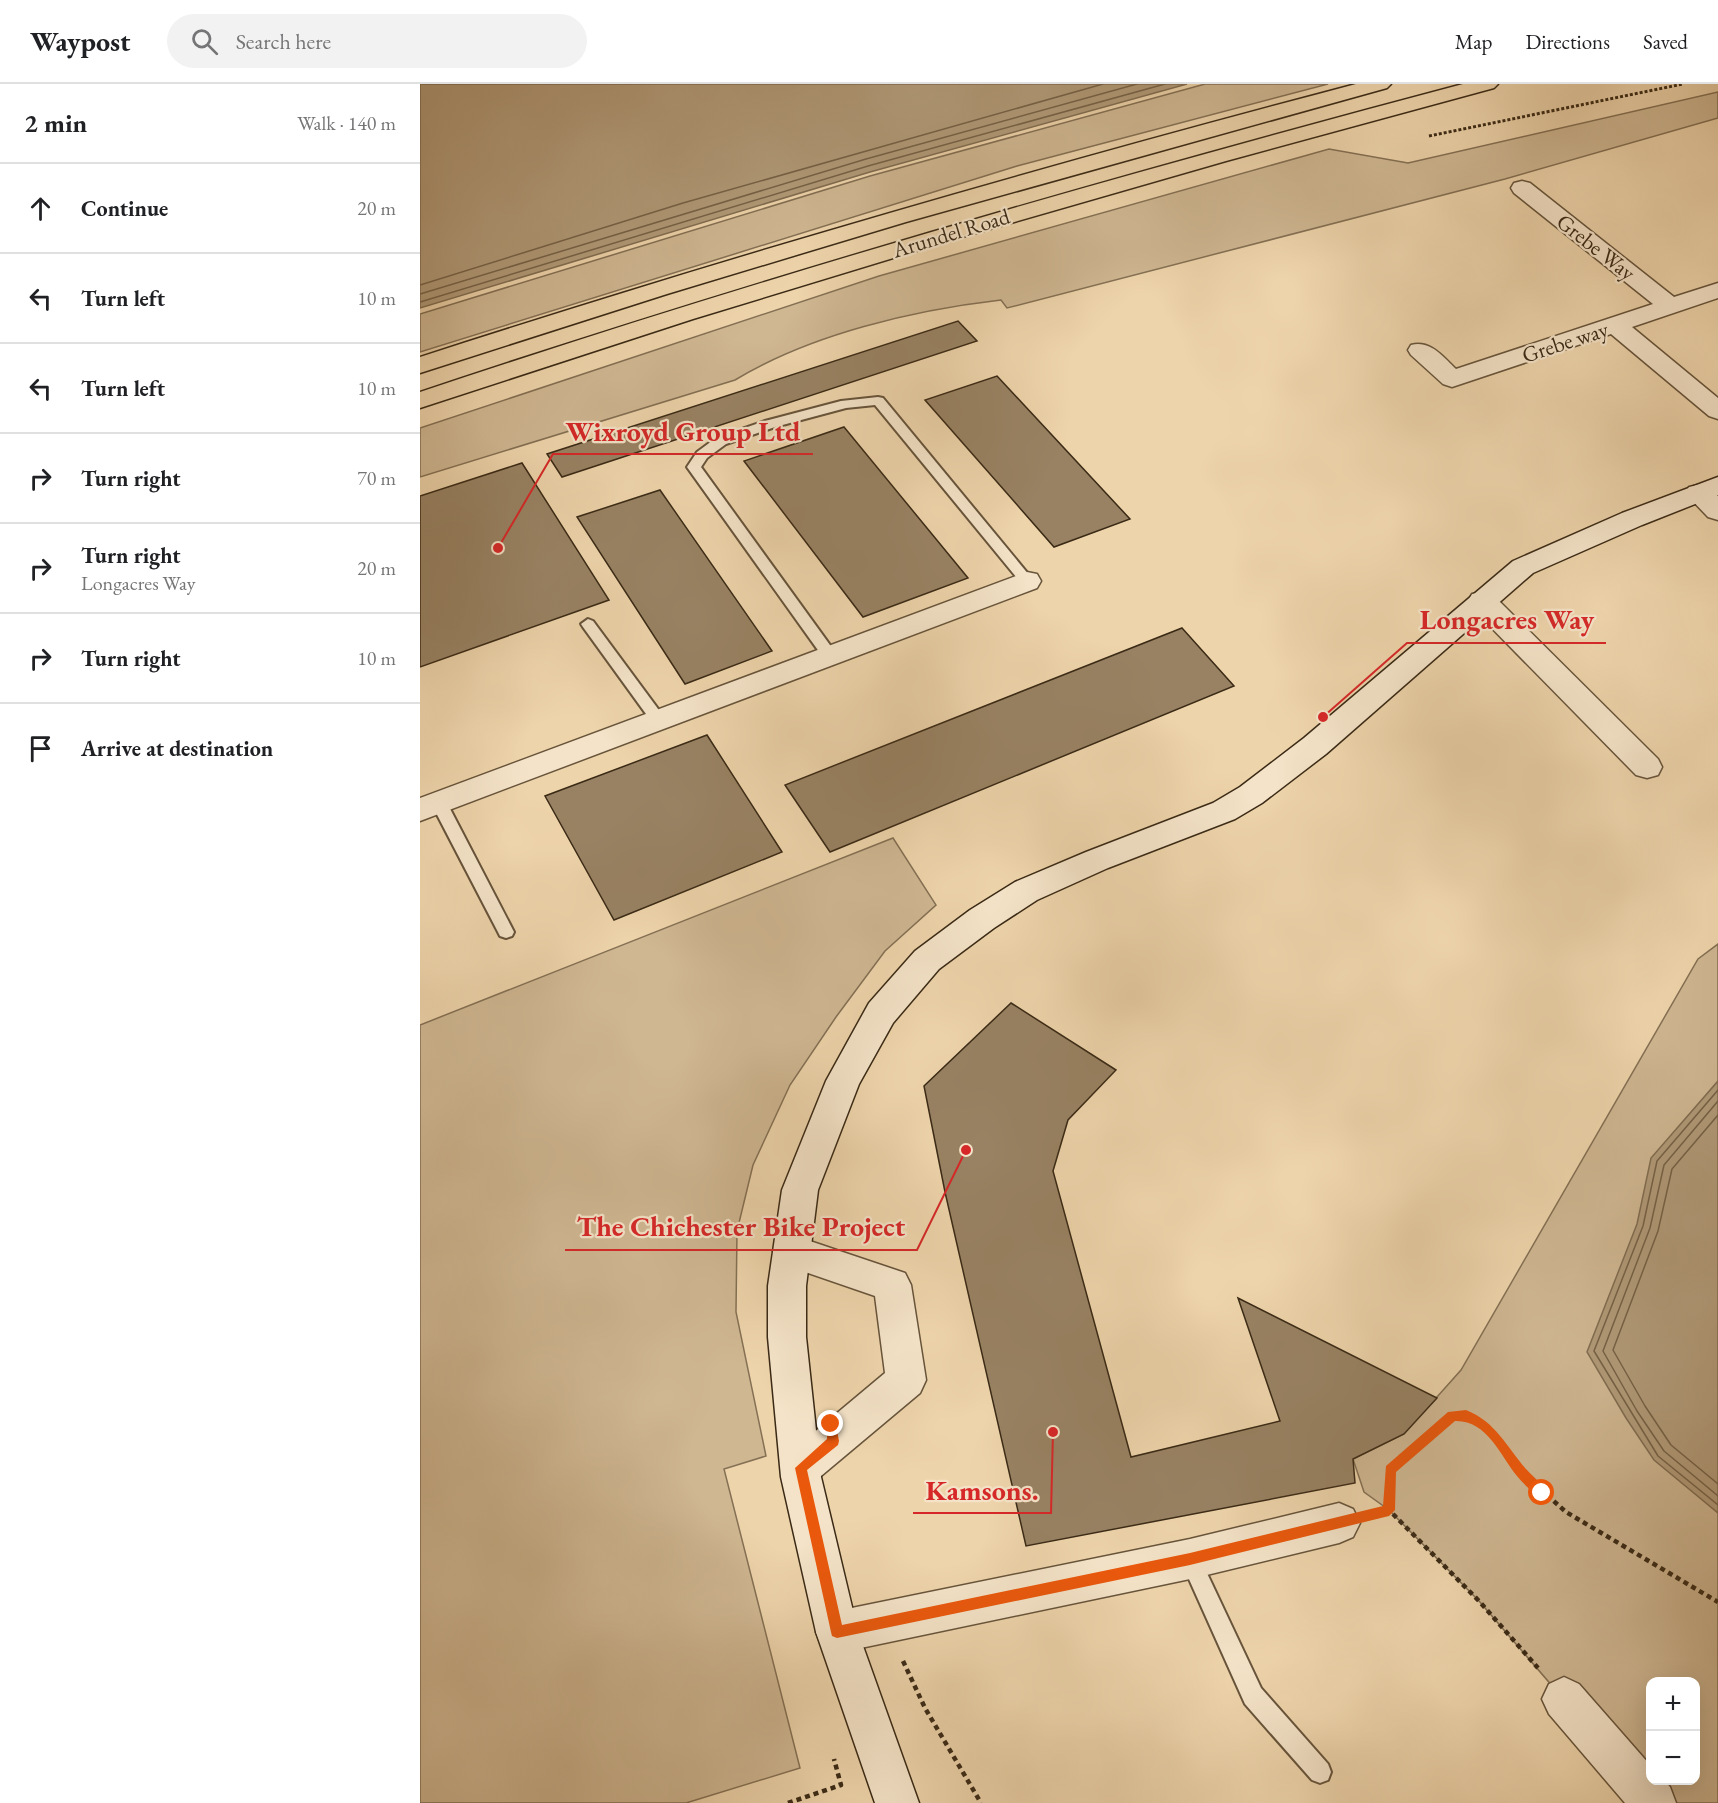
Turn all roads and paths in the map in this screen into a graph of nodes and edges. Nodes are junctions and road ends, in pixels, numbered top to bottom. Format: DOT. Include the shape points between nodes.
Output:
graph roads {
  1 [pos="1380,84"];
  2 [pos="1486,84"];
  3 [pos="1683,84"];
  4 [pos="1429,136"];
  5 [pos="1522,189"];
  6 [pos="1718,290"];
  7 [pos="1671,306"];
  8 [pos="1615,325"];
  9 [pos="1420,350"];
  10 [pos="420,365"];
  11 [pos="420,400"];
  12 [pos="1718,411"];
  13 [pos="1711,497"];
  14 [pos="1027,581"];
  15 [pos="1482,601"];
  16 [pos="588,624"];
  17 [pos="830,656"];
  18 [pos="659,721"];
  19 [pos="1647,767"];
  20 [pos="430,806"];
  21 [pos="506,932"];
  22 [pos="792,1251"];
  23 [pos="801,1468"];
  24 [pos="1389,1510"];
  25 [pos="1339,1523"];
  26 [pos="1190,1559"];
  27 [pos="1718,1602"];
  28 [pos="837,1632"];
  29 [pos="1564,1699"];
  30 [pos="1320,1772"];
  31 [pos="897,1803"];
  32 [pos="1654,1803"];
  1 -- 10 [label="highway, Arundel Road" via="916,212 596,307"];
  2 -- 11 [label="highway, Arundel Road" via="992,220 593,341"];
  3 -- 4 [label="path"];
  5 -- 7 [label="street, Grebe Way"];
  6 -- 7 [label="street, Grebe way"];
  7 -- 8 [label="street, Grebe way"];
  8 -- 9 [label="street, Grebe way" via="1452,379"];
  8 -- 12 [label="street"];
  13 -- 15 [label="street" via="1632,519 1523,567"];
  14 -- 17 [label="street"];
  14 -- 17 [label="lane" via="878,401 835,407 721,441 702,455 694,467"];
  15 -- 19 [label="street"];
  15 -- 22 [label="street" via="1315,746 1251,795 1214,815 1026,891 982,918 927,960 881,1013 843,1080 800,1190"];
  16 -- 18 [label="lane"];
  17 -- 18 [label="street"];
  18 -- 20 [label="street"];
  20 -- 21 [label="lane"];
  22 -- 23 [label="street" via="787,1337"];
  22 -- 23 [label="street" via="892,1285 906,1380"];
  23 -- 28 [label="street"];
  24 -- 25 [label="path"];
  24 -- 27 [label="path" via="1390,1470 1452,1416 1466,1415 1485,1425 1521,1472 1566,1512"];
  24 -- 29 [label="path" via="1479,1601"];
  25 -- 26 [label="street"];
  26 -- 28 [label="street"];
  26 -- 30 [label="lane" via="1253,1696"];
  28 -- 31 [label="street"];
  29 -- 32 [label="street"];
}
